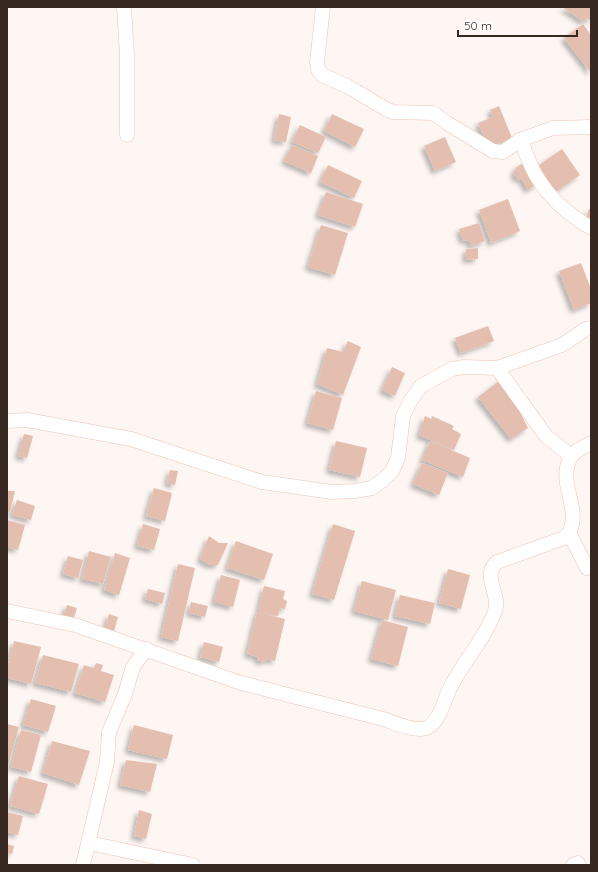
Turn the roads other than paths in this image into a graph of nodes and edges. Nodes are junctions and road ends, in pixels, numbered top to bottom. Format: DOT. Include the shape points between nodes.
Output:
graph roads {
  1 [pos="124,7"];
  2 [pos="323,7"];
  3 [pos="591,127"];
  4 [pos="127,135"];
  5 [pos="520,140"];
  6 [pos="591,228"];
  7 [pos="591,328"];
  8 [pos="497,368"];
  9 [pos="7,421"];
  10 [pos="591,443"];
  11 [pos="571,456"];
  12 [pos="569,533"];
  13 [pos="587,568"];
  14 [pos="7,611"];
  15 [pos="125,642"];
  16 [pos="146,649"];
  17 [pos="133,666"];
  18 [pos="89,843"];
  19 [pos="83,865"];
  20 [pos="192,865"];
  21 [pos="573,865"];
  22 [pos="578,865"];
  1 -- 4 [label="street"];
  2 -- 5 [label="street" via="317,62 322,75 393,112 433,112 493,151 503,152"];
  3 -- 5 [label="street" via="553,128"];
  5 -- 6 [label="street" via="537,177 555,201"];
  7 -- 8 [label="street" via="562,345"];
  8 -- 9 [label="street" via="452,369 421,386 403,416 398,458 392,471 372,488 356,491 332,492 262,482 131,439 27,420"];
  8 -- 11 [label="street" via="546,436"];
  10 -- 11 [label="street"];
  11 -- 12 [label="street" via="566,466 572,517"];
  12 -- 13 [label="street"];
  12 -- 16 [label="street" via="564,538 497,562 492,567 495,610 482,638 451,687 440,712 427,728 403,726 241,683"];
  14 -- 15 [label="street" via="75,625"];
  15 -- 16 [label="street"];
  15 -- 17 [label="street"];
  16 -- 17 [label="street"];
  17 -- 18 [label="street" via="125,694 109,732 106,762"];
  18 -- 19 [label="street"];
  18 -- 20 [label="street"];
  21 -- 22 [label="street"];
}
